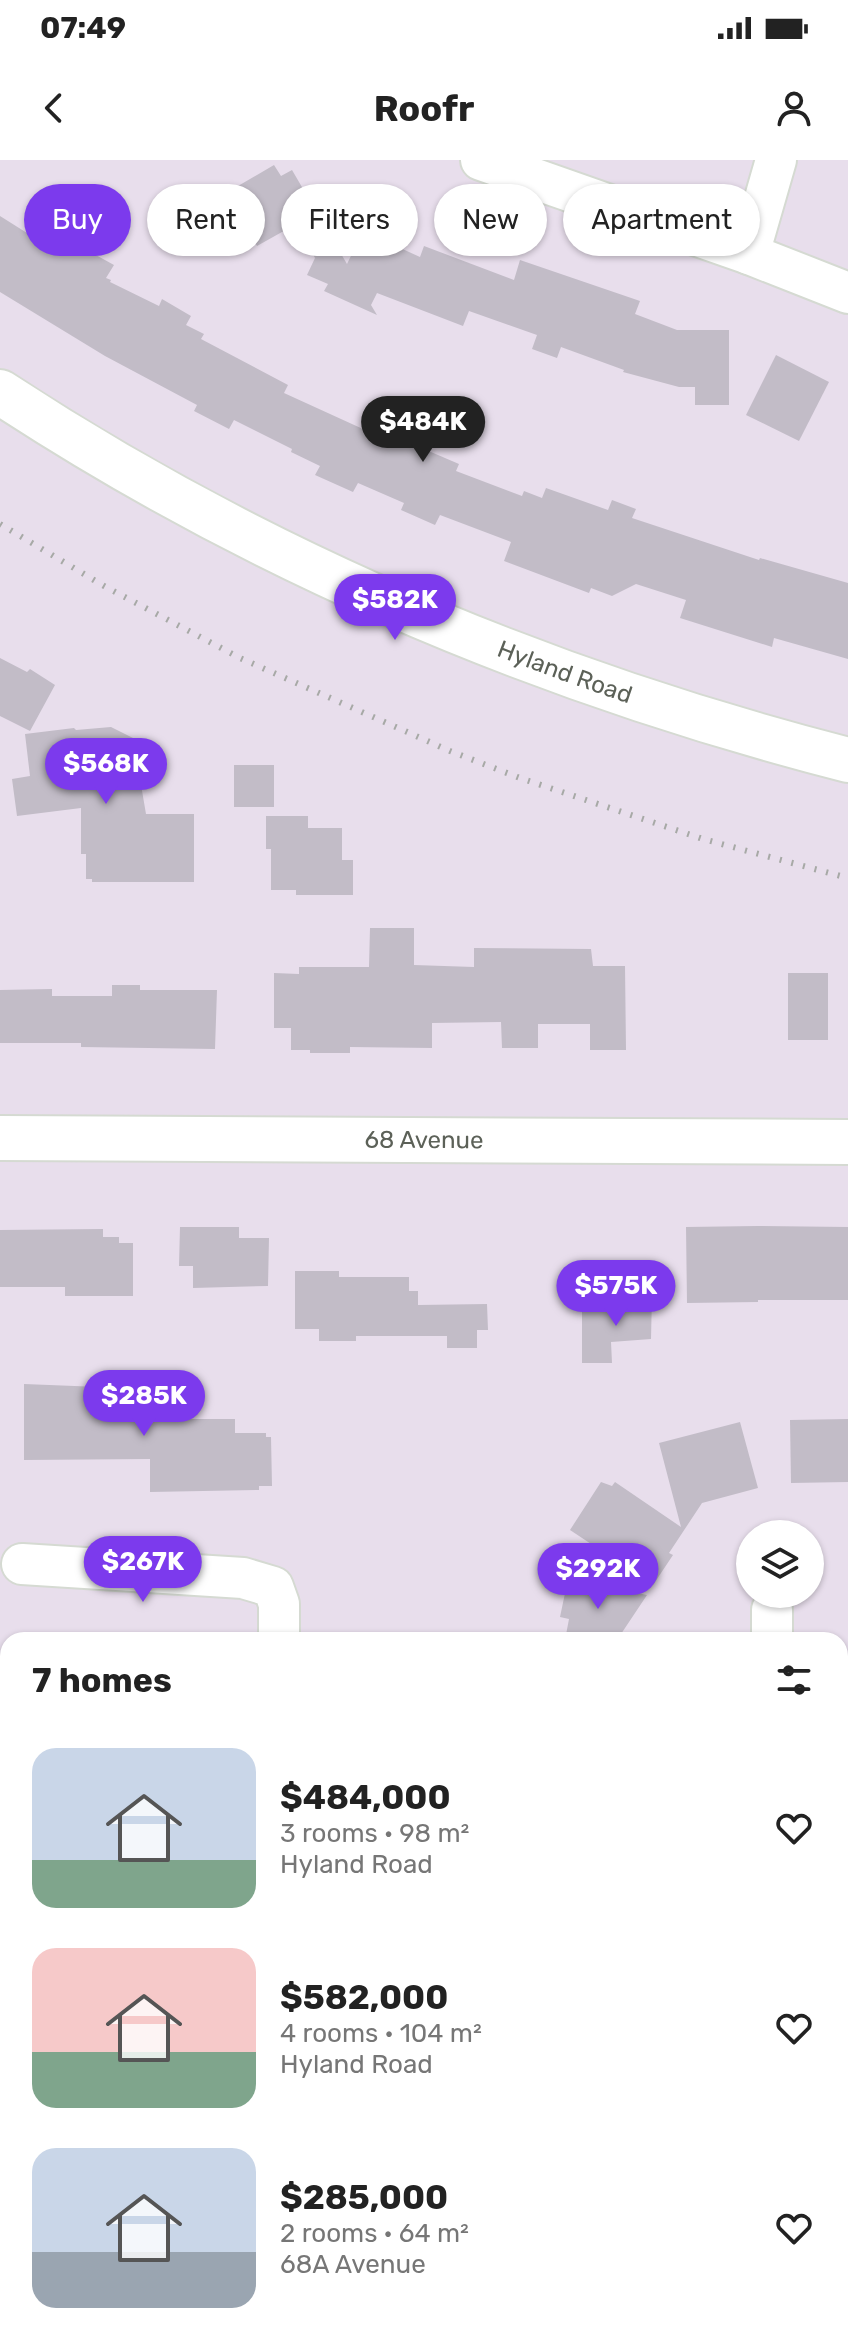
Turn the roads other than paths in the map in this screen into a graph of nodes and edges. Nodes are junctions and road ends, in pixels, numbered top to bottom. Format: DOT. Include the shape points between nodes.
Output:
graph roads {
  1 [pos="481,160"];
  2 [pos="776,160"];
  3 [pos="563,189"];
  4 [pos="760,216"];
  5 [pos="754,256"];
  6 [pos="848,293"];
  7 [pos="0,392"];
  8 [pos="848,760"];
  9 [pos="0,1138"];
  10 [pos="848,1142"];
  11 [pos="22,1564"];
  12 [pos="279,1632"];
  1 -- 3 [label="street"];
  2 -- 4 [label="street"];
  5 -- 6 [label="street"];
  7 -- 8 [label="street, Hyland Road" via="254,539 425,618 630,695"];
  9 -- 10 [label="street, 68 Avenue"];
  11 -- 12 [label="street" via="243,1578 273,1587"];
}
